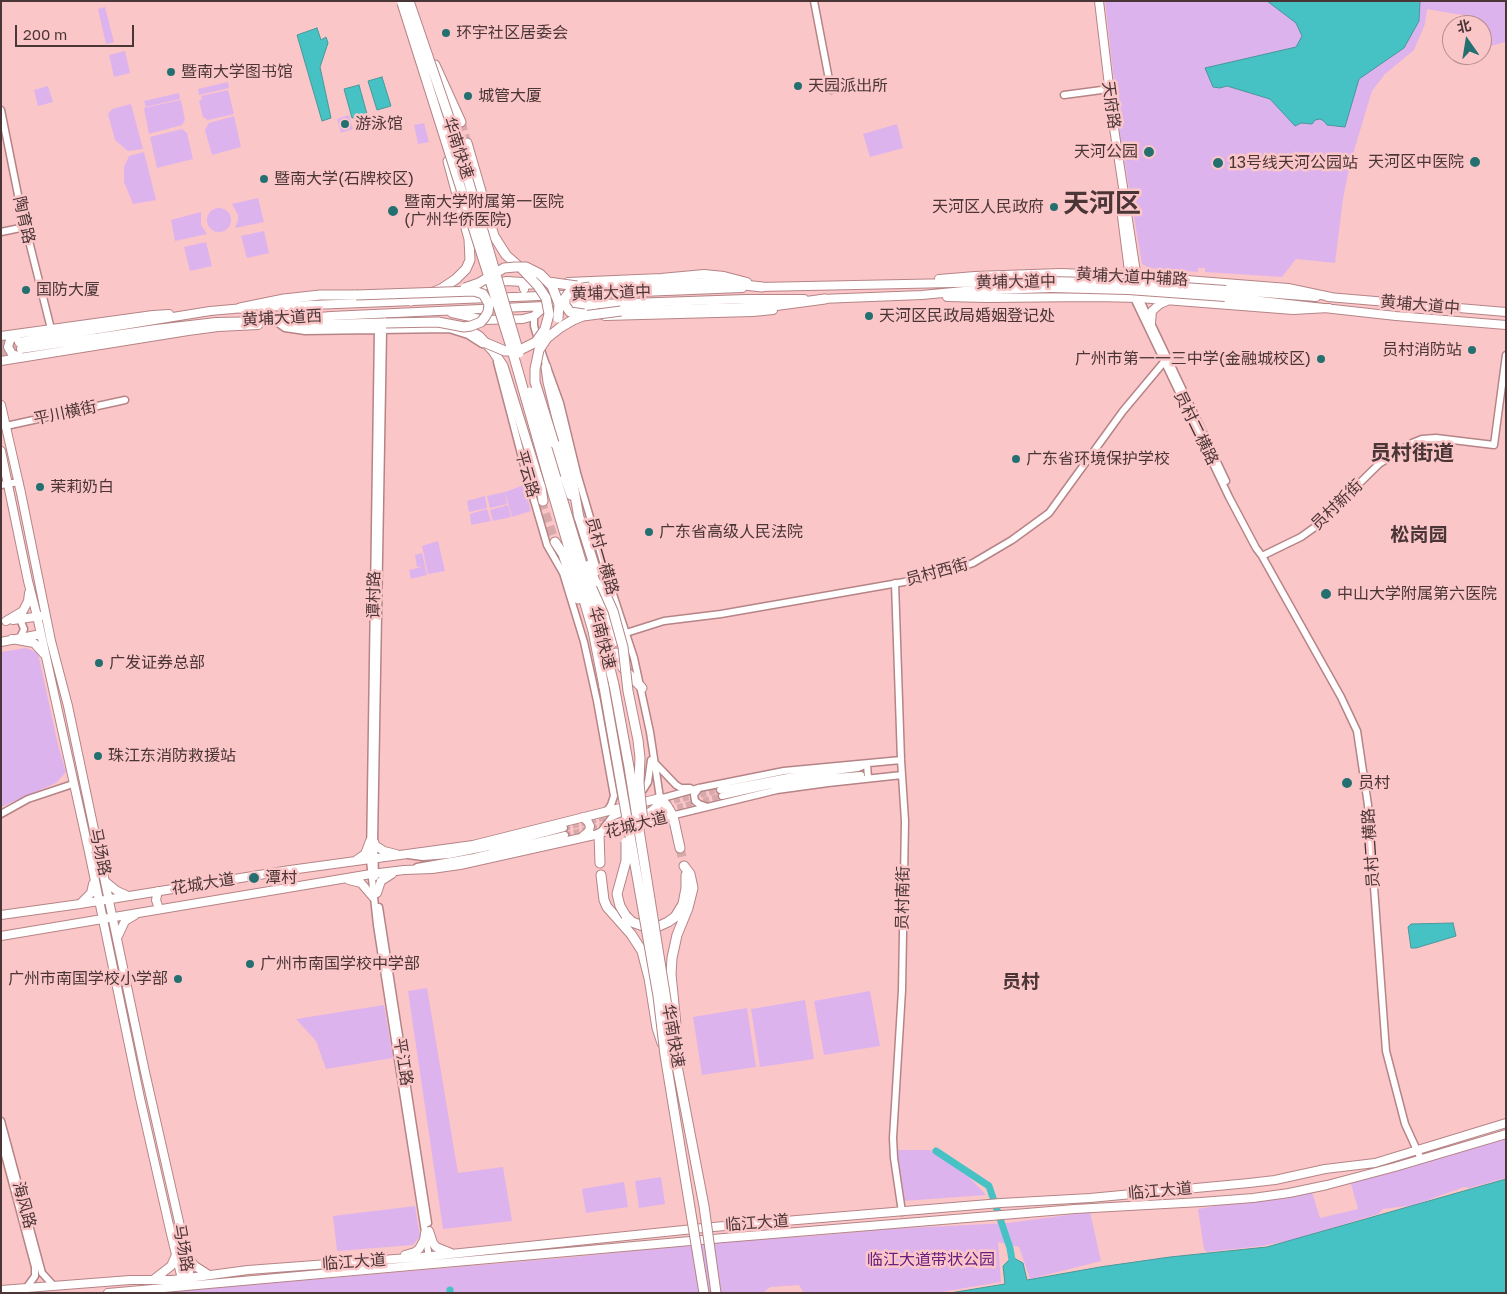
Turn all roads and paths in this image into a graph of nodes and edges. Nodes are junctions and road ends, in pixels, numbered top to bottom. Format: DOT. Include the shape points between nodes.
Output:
graph roads {
  1 [pos="402,1"];
  2 [pos="409,1"];
  3 [pos="814,1"];
  4 [pos="1095,1"];
  5 [pos="1099,1"];
  6 [pos="832,90"];
  7 [pos="1107,90"];
  8 [pos="1064,95"];
  9 [pos="1,110"];
  10 [pos="438,117"];
  11 [pos="461,122"];
  12 [pos="467,143"];
  13 [pos="25,227"];
  14 [pos="1,232"];
  15 [pos="523,270"];
  16 [pos="1095,274"];
  17 [pos="1133,275"];
  18 [pos="1184,279"];
  19 [pos="523,283"];
  20 [pos="903,283"];
  21 [pos="1051,285"];
  22 [pos="590,286"];
  23 [pos="762,287"];
  24 [pos="440,291"];
  25 [pos="1226,294"];
  26 [pos="526,296"];
  27 [pos="922,296"];
  28 [pos="1095,297"];
  29 [pos="1331,297"];
  30 [pos="825,298"];
  31 [pos="1136,298"];
  32 [pos="462,299"];
  33 [pos="1169,300"];
  34 [pos="411,301"];
  35 [pos="1182,302"];
  36 [pos="791,304"];
  37 [pos="580,305"];
  38 [pos="545,306"];
  39 [pos="240,308"];
  40 [pos="1329,308"];
  41 [pos="445,311"];
  42 [pos="622,311"];
  43 [pos="1506,312"];
  44 [pos="194,313"];
  45 [pos="534,316"];
  46 [pos="468,317"];
  47 [pos="275,321"];
  48 [pos="1151,323"];
  49 [pos="1506,324"];
  50 [pos="382,327"];
  51 [pos="464,327"];
  52 [pos="51,329"];
  53 [pos="449,329"];
  54 [pos="1,336"];
  55 [pos="547,338"];
  56 [pos="486,343"];
  57 [pos="21,346"];
  58 [pos="1506,355"];
  59 [pos="1,361"];
  60 [pos="1164,362"];
  61 [pos="546,367"];
  62 [pos="125,400"];
  63 [pos="1,405"];
  64 [pos="6,426"];
  65 [pos="1,451"];
  66 [pos="553,479"];
  67 [pos="19,482"];
  68 [pos="5,484"];
  69 [pos="22,497"];
  70 [pos="12,499"];
  71 [pos="543,502"];
  72 [pos="579,518"];
  73 [pos="555,542"];
  74 [pos="1262,556"];
  75 [pos="895,583"];
  76 [pos="30,586"];
  77 [pos="41,592"];
  78 [pos="32,594"];
  79 [pos="41,616"];
  80 [pos="20,619"];
  81 [pos="4,622"];
  82 [pos="626,633"];
  83 [pos="40,634"];
  84 [pos="16,638"];
  85 [pos="1,642"];
  86 [pos="614,642"];
  87 [pos="616,653"];
  88 [pos="48,654"];
  89 [pos="609,686"];
  90 [pos="642,688"];
  91 [pos="652,746"];
  92 [pos="901,760"];
  93 [pos="654,762"];
  94 [pos="867,764"];
  95 [pos="902,775"];
  96 [pos="868,778"];
  97 [pos="612,780"];
  98 [pos="73,784"];
  99 [pos="699,788"];
  100 [pos="624,794"];
  101 [pos="660,798"];
  102 [pos="708,806"];
  103 [pos="606,812"];
  104 [pos="1,814"];
  105 [pos="673,816"];
  106 [pos="583,817"];
  107 [pos="599,834"];
  108 [pos="582,837"];
  109 [pos="372,842"];
  110 [pos="680,848"];
  111 [pos="406,855"];
  112 [pos="372,859"];
  113 [pos="353,862"];
  114 [pos="600,862"];
  115 [pos="328,865"];
  116 [pos="404,870"];
  117 [pos="94,874"];
  118 [pos="373,874"];
  119 [pos="601,875"];
  120 [pos="106,881"];
  121 [pos="330,881"];
  122 [pos="647,882"];
  123 [pos="158,892"];
  124 [pos="375,895"];
  125 [pos="130,896"];
  126 [pos="110,899"];
  127 [pos="99,901"];
  128 [pos="80,904"];
  129 [pos="159,909"];
  130 [pos="138,913"];
  131 [pos="1,915"];
  132 [pos="113,917"];
  133 [pos="103,919"];
  134 [pos="82,922"];
  135 [pos="1,936"];
  136 [pos="118,938"];
  137 [pos="107,940"];
  138 [pos="674,1050"];
  139 [pos="666,1055"];
  140 [pos="1,1122"];
  141 [pos="1506,1123"];
  142 [pos="1506,1134"];
  143 [pos="1,1140"];
  144 [pos="1418,1150"];
  145 [pos="1421,1159"];
  146 [pos="1110,1196"];
  147 [pos="1079,1198"];
  148 [pos="1110,1207"];
  149 [pos="1075,1209"];
  150 [pos="902,1212"];
  151 [pos="871,1215"];
  152 [pos="874,1226"];
  153 [pos="427,1232"];
  154 [pos="186,1254"];
  155 [pos="456,1254"];
  156 [pos="176,1255"];
  157 [pos="391,1259"];
  158 [pos="431,1260"];
  159 [pos="371,1261"];
  160 [pos="248,1270"];
  161 [pos="371,1270"];
  162 [pos="209,1275"];
  163 [pos="130,1280"];
  164 [pos="152,1280"];
  165 [pos="186,1280"];
  166 [pos="251,1280"];
  167 [pos="53,1285"];
  168 [pos="27,1287"];
  169 [pos="1,1290"];
  170 [pos="131,1291"];
  171 [pos="108,1293"];
  172 [pos="704,1293"];
  173 [pos="716,1293"];
  1 -- 10 [label="highway, 华南快速, bridge"];
  2 -- 11 [label="highway, bridge"];
  2 -- 66 [label="highway, 华南快速, bridge" via="463,161"];
  3 -- 6 [label="street"];
  4 -- 7 [label="main road, 天府路"];
  5 -- 7 [label="main road, 天府路"];
  7 -- 8 [label="street"];
  7 -- 17 [label="main road, 天府路"];
  9 -- 13 [label="street, 陶育路"];
  10 -- 34 [label="highway, bridge" via="470,260 456,279"];
  10 -- 66 [label="highway, 华南快速, bridge"];
  12 -- 15 [label="highway" via="494,236 506,255"];
  13 -- 14 [label="street"];
  13 -- 52 [label="street, 陶育路"];
  15 -- 22 [label="highway, bridge" via="553,284"];
  15 -- 56 [label="highway, bridge" via="546,298 549,314 545,329 532,344 520,350 504,350"];
  16 -- 17 [label="main road, 黄埔大道中辅路"];
  16 -- 20 [label="main road, 黄埔大道中辅路" via="976,276"];
  16 -- 28 [label="main road" via="1103,280 1105,287"];
  17 -- 18 [label="main road, 黄埔大道中辅路"];
  17 -- 31 [label="main road, 天府路"];
  18 -- 29 [label="main road, 黄埔大道中辅路" via="1288,288"];
  18 -- 35 [label="main road" via="1174,289"];
  19 -- 23 [label="main road" via="690,274 718,275"];
  19 -- 26 [label="main road"];
  19 -- 32 [label="main road" via="488,284"];
  20 -- 21 [label="main road, 黄埔大道中"];
  20 -- 23 [label="main road, 黄埔大道中"];
  21 -- 25 [label="main road, 黄埔大道中, bridge"];
  21 -- 27 [label="main road, 黄埔大道中"];
  22 -- 23 [label="highway" via="718,282"];
  22 -- 42 [label="highway, bridge" via="567,293 565,303 570,312"];
  23 -- 26 [label="main road, 黄埔大道中"];
  24 -- 39 [label="highway, bridge" via="320,295"];
  24 -- 51 [label="highway, bridge" via="477,291 487,298 489,306 485,318"];
  24 -- 55 [label="highway, bridge" via="474,285 508,268 534,270 550,282 559,304 557,321"];
  25 -- 29 [label="main road, 黄埔大道中"];
  25 -- 40 [label="main road, 黄埔大道中"];
  26 -- 32 [label="main road, 黄埔大道西"];
  27 -- 28 [label="main road, 黄埔大道中辅路"];
  27 -- 30 [label="main road, 黄埔大道中"];
  28 -- 31 [label="main road, 黄埔大道中辅路"];
  29 -- 43 [label="main road, 黄埔大道中"];
  30 -- 36 [label="highway"];
  30 -- 37 [label="main road, 黄埔大道中"];
  31 -- 33 [label="main road, 黄埔大道中辅路"];
  31 -- 48 [label="street, 员村二横路"];
  31 -- 60 [label="street, 员村二横路"];
  32 -- 34 [label="main road, 黄埔大道西"];
  33 -- 35 [label="main road, 黄埔大道中辅路"];
  33 -- 48 [label="main road" via="1153,309"];
  34 -- 39 [label="main road, 黄埔大道西"];
  35 -- 40 [label="main road, 黄埔大道中辅路" via="1301,310"];
  36 -- 37 [label="main road" via="760,312 605,316"];
  36 -- 42 [label="highway"];
  37 -- 38 [label="main road, 黄埔大道中"];
  38 -- 41 [label="main road, 黄埔大道西"];
  38 -- 45 [label="main road"];
  39 -- 44 [label="main road, 黄埔大道西"];
  40 -- 49 [label="main road, 黄埔大道中"];
  41 -- 46 [label="main road"];
  41 -- 47 [label="main road, 黄埔大道西"];
  42 -- 55 [label="highway, bridge" via="576,318"];
  44 -- 52 [label="main road" via="153,315"];
  44 -- 57 [label="main road, 黄埔大道西"];
  45 -- 46 [label="main road" via="495,320"];
  45 -- 61 [label="street, 员村一横路"];
  46 -- 53 [label="main road"];
  47 -- 50 [label="highway"];
  47 -- 57 [label="main road, 黄埔大道西" via="200,323"];
  48 -- 74 [label="street, 员村二横路"];
  50 -- 51 [label="highway, bridge" via="438,322"];
  50 -- 53 [label="street, 平云路"];
  50 -- 109 [label="street, 谭村路"];
  51 -- 56 [label="highway"];
  52 -- 57 [label="main road"];
  53 -- 97 [label="street, 平云路" via="483,344 499,366 547,545 563,573 584,642"];
  54 -- 57 [label="main road"];
  55 -- 72 [label="highway, bridge" via="538,354 535,378"];
  56 -- 71 [label="highway" via="504,371"];
  57 -- 59 [label="main road"];
  58 -- 74 [label="street, 员村新街" via="1494,445 1436,438 1412,443 1372,470 1315,527"];
  60 -- 74 [label="street, 员村二横路" via="1217,473"];
  60 -- 75 [label="street, 员村西街" via="1122,411 1057,504 1042,519 973,564"];
  61 -- 72 [label="highway"];
  61 -- 82 [label="street, 员村一横路" via="560,403 577,473"];
  62 -- 64 [label="street, 平川横街"];
  63 -- 64 [label="main road, 马场路"];
  64 -- 67 [label="main road, 马场路"];
  65 -- 68 [label="main road, 马场路"];
  66 -- 86 [label="highway" via="571,510"];
  66 -- 89 [label="highway, 华南快速" via="595,607"];
  67 -- 68 [label="street"];
  67 -- 69 [label="main road, 马场路"];
  68 -- 70 [label="main road, 马场路"];
  69 -- 70 [label="street"];
  69 -- 77 [label="main road, 马场路"];
  70 -- 76 [label="main road, 马场路"];
  72 -- 122 [label="highway, bridge" via="621,638 640,758"];
  73 -- 89 [label="highway" via="564,554"];
  74 -- 144 [label="street, 员村二横路" via="1357,731 1368,804 1386,1051 1405,1124"];
  75 -- 82 [label="street, 员村西街" via="664,621"];
  75 -- 92 [label="street, 员村南街"];
  76 -- 78 [label="main road, 马场路"];
  76 -- 81 [label="main road" via="25,608"];
  77 -- 78 [label="street"];
  77 -- 79 [label="main road, 马场路"];
  78 -- 79 [label="main road, 马场路"];
  79 -- 80 [label="main road"];
  79 -- 83 [label="main road, 马场路"];
  79 -- 88 [label="main road, 马场路"];
  80 -- 81 [label="main road"];
  80 -- 84 [label="street" via="24,629"];
  82 -- 90 [label="street, 员村一横路"];
  83 -- 84 [label="main road"];
  83 -- 88 [label="main road, 马场路"];
  84 -- 85 [label="main road"];
  84 -- 88 [label="main road" via="34,643"];
  87 -- 90 [label="highway" via="623,668"];
  88 -- 98 [label="main road, 马场路"];
  88 -- 120 [label="main road, 马场路" via="68,706"];
  89 -- 100 [label="highway, 华南快速, bridge"];
  89 -- 122 [label="highway, 华南快速, bridge"];
  90 -- 91 [label="street, 员村一横路"];
  91 -- 93 [label="street, 员村一横路"];
  91 -- 97 [label="street" via="648,782 643,790 626,792"];
  92 -- 94 [label="street, 花城大道"];
  92 -- 95 [label="street, 员村南街"];
  93 -- 99 [label="street" via="681,788"];
  93 -- 101 [label="street, 员村一横路"];
  94 -- 96 [label="street"];
  94 -- 96 [label="street, 花城大道" via="788,777 721,793 822,778 860,775"];
  94 -- 99 [label="street, 花城大道" via="784,771"];
  95 -- 96 [label="street, 花城大道"];
  95 -- 150 [label="street, 员村南街" via="905,821 902,990 893,1130"];
  96 -- 102 [label="street, 花城大道" via="784,789"];
  97 -- 103 [label="street, 平云路" via="614,796"];
  98 -- 104 [label="street" via="28,799"];
  98 -- 117 [label="main road, 马场路"];
  99 -- 101 [label="street, 花城大道"];
  99 -- 102 [label="street" via="694,795 695,801"];
  100 -- 138 [label="highway, bridge" via="626,862 617,894 626,916 638,925 649,927 663,925 675,917 683,904 686,888 684,863 693,888 676,940 672,966 676,1025"];
  100 -- 139 [label="highway, 华南快速, bridge"];
  101 -- 103 [label="main road, 花城大道"];
  101 -- 105 [label="highway"];
  101 -- 107 [label="highway" via="651,812"];
  102 -- 105 [label="street, 花城大道"];
  103 -- 106 [label="main road, 花城大道"];
  105 -- 107 [label="street, 花城大道"];
  105 -- 110 [label="highway"];
  106 -- 108 [label="main road" via="590,826 589,832"];
  106 -- 111 [label="main road, 花城大道" via="473,845"];
  107 -- 108 [label="main road, 花城大道"];
  107 -- 114 [label="highway"];
  108 -- 116 [label="main road, 花城大道" via="460,865"];
  109 -- 111 [label="main road" via="384,851"];
  109 -- 112 [label="street, 谭村路"];
  109 -- 113 [label="main road" via="363,856"];
  111 -- 112 [label="main road, 花城大道"];
  111 -- 116 [label="street, 花城大道" via="449,855 564,832 474,857"];
  112 -- 113 [label="main road, 花城大道"];
  112 -- 118 [label="street, 平江路"];
  113 -- 115 [label="main road, 花城大道"];
  115 -- 121 [label="main road" via="336,867 339,875"];
  115 -- 123 [label="main road, 花城大道"];
  116 -- 118 [label="main road, 花城大道"];
  116 -- 124 [label="main road" via="383,879"];
  117 -- 127 [label="main road, 马场路"];
  117 -- 128 [label="main road" via="93,888"];
  118 -- 121 [label="main road, 花城大道"];
  118 -- 124 [label="street, 平江路"];
  119 -- 139 [label="highway, bridge" via="607,907 642,951 657,1028"];
  120 -- 125 [label="main road" via="116,891"];
  120 -- 126 [label="main road, 马场路"];
  121 -- 124 [label="main road" via="356,881"];
  121 -- 129 [label="main road, 花城大道"];
  122 -- 138 [label="highway, 华南快速, bridge"];
  123 -- 125 [label="main road, 花城大道"];
  123 -- 129 [label="main road"];
  124 -- 153 [label="street, 平江路"];
  125 -- 126 [label="main road, 花城大道"];
  126 -- 127 [label="main road, 花城大道"];
  126 -- 132 [label="main road, 马场路"];
  127 -- 128 [label="main road, 花城大道"];
  127 -- 133 [label="main road, 马场路"];
  128 -- 131 [label="main road, 花城大道"];
  129 -- 130 [label="main road, 花城大道"];
  130 -- 132 [label="main road, 花城大道"];
  130 -- 136 [label="main road" via="125,921"];
  132 -- 133 [label="main road, 花城大道"];
  132 -- 136 [label="main road, 马场路"];
  133 -- 134 [label="main road, 花城大道"];
  133 -- 137 [label="main road, 马场路"];
  134 -- 135 [label="main road, 花城大道"];
  134 -- 137 [label="main road" via="97,926"];
  136 -- 154 [label="main road, 马场路"];
  137 -- 156 [label="main road, 马场路"];
  138 -- 173 [label="highway, 华南快速, bridge" via="704,1206"];
  139 -- 172 [label="highway, 华南快速, bridge"];
  140 -- 167 [label="street, 海风路" via="42,1273"];
  141 -- 144 [label="main road, 临江大道"];
  142 -- 145 [label="main road, 临江大道"];
  143 -- 168 [label="street, 海风路" via="35,1267 36,1276"];
  144 -- 145 [label="street, 员村二横路"];
  144 -- 146 [label="main road, 临江大道" via="1376,1163 1276,1180"];
  145 -- 148 [label="main road, 临江大道" via="1289,1193"];
  146 -- 147 [label="main road, 临江大道"];
  146 -- 148 [label="main road" via="1103,1201"];
  147 -- 149 [label="main road" via="1084,1203"];
  147 -- 150 [label="main road, 临江大道"];
  148 -- 149 [label="main road, 临江大道"];
  149 -- 152 [label="main road, 临江大道"];
  150 -- 151 [label="main road, 临江大道"];
  151 -- 152 [label="main road" via="879,1220"];
  151 -- 155 [label="main road, 临江大道" via="713,1227"];
  152 -- 158 [label="main road, 临江大道"];
  153 -- 155 [label="main road" via="436,1247"];
  153 -- 157 [label="main road" via="415,1252"];
  153 -- 158 [label="street, 平江路"];
  154 -- 156 [label="main road" via="182,1258"];
  154 -- 162 [label="main road" via="191,1262"];
  154 -- 165 [label="main road, 马场路"];
  155 -- 158 [label="main road, 临江大道"];
  156 -- 164 [label="main road" via="170,1266"];
  156 -- 165 [label="main road, 马场路"];
  157 -- 158 [label="main road, 临江大道"];
  157 -- 159 [label="main road, 临江大道"];
  158 -- 161 [label="main road, 临江大道"];
  159 -- 160 [label="main road, 临江大道"];
  159 -- 161 [label="main road" via="375,1267"];
  160 -- 162 [label="main road, 临江大道"];
  160 -- 166 [label="main road" via="245,1275"];
  161 -- 166 [label="main road, 临江大道"];
  162 -- 165 [label="main road, 临江大道"];
  163 -- 164 [label="main road, 临江大道"];
  163 -- 167 [label="main road, 临江大道"];
  163 -- 170 [label="main road" via="136,1286"];
  164 -- 165 [label="main road, 临江大道"];
  165 -- 166 [label="main road, 临江大道"];
  165 -- 170 [label="main road, 临江大道"];
  167 -- 168 [label="main road, 临江大道"];
  168 -- 169 [label="main road, 临江大道"];
  170 -- 171 [label="main road, 临江大道"];
}
